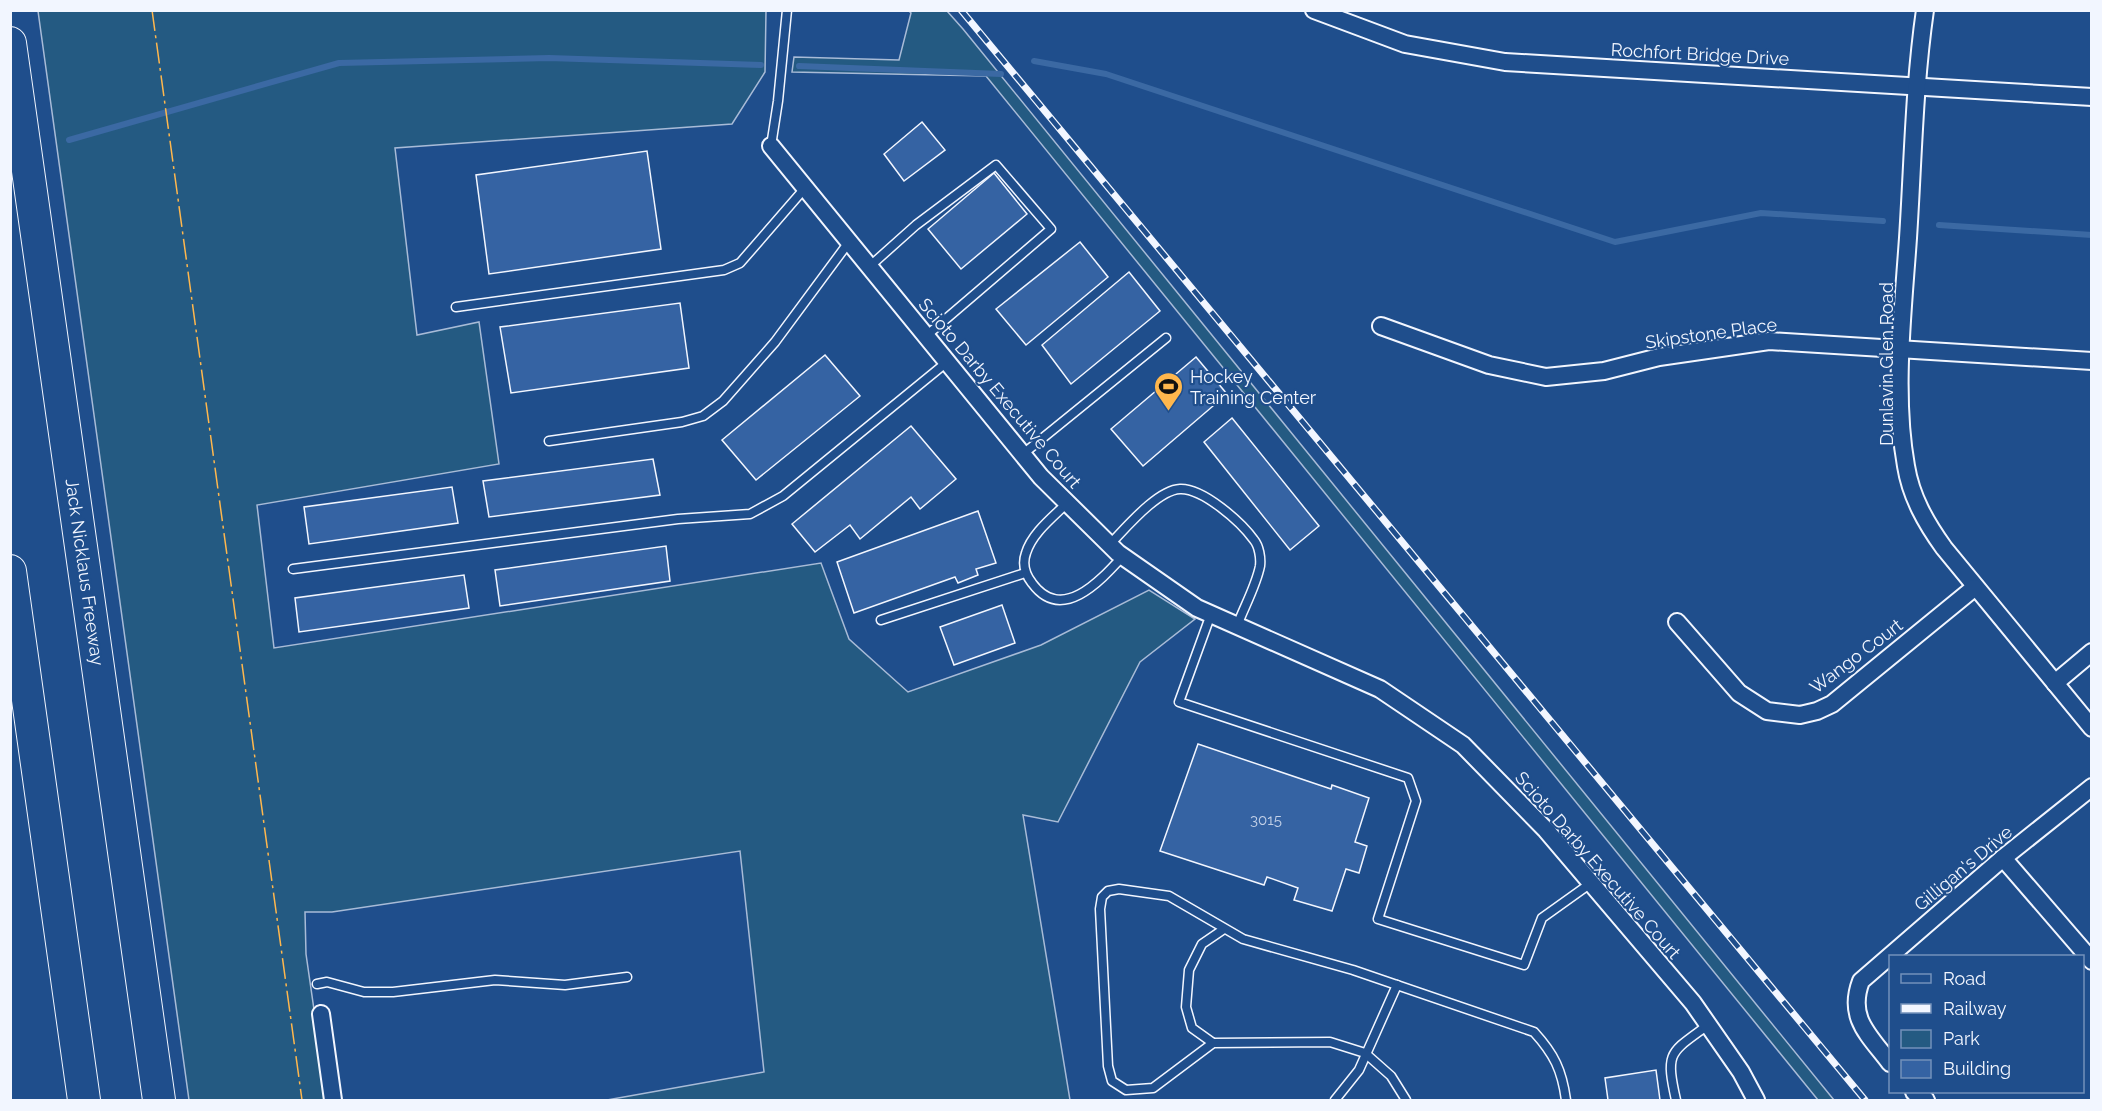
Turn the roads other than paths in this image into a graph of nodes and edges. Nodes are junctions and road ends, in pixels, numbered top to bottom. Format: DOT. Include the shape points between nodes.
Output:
graph roads {
  1 [pos="787,10"];
  2 [pos="1314,10"];
  3 [pos="1925,10"];
  4 [pos="10,43"];
  5 [pos="1917,86"];
  6 [pos="2091,97"];
  7 [pos="771,146"];
  8 [pos="805,188"];
  9 [pos="849,242"];
  10 [pos="869,267"];
  11 [pos="456,307"];
  12 [pos="1381,326"];
  13 [pos="926,336"];
  14 [pos="1166,338"];
  15 [pos="1902,350"];
  16 [pos="2091,361"];
  17 [pos="947,362"];
  18 [pos="549,441"];
  19 [pos="1023,454"];
  20 [pos="1068,503"];
  21 [pos="1109,545"];
  22 [pos="1123,556"];
  23 [pos="293,569"];
  24 [pos="10,571"];
  25 [pos="1025,573"];
  26 [pos="1974,588"];
  27 [pos="1211,614"];
  28 [pos="882,620"];
  29 [pos="1677,622"];
  30 [pos="1237,626"];
  31 [pos="2091,652"];
  32 [pos="2055,683"];
  33 [pos="2091,728"];
  34 [pos="2091,787"];
  35 [pos="2004,858"];
  36 [pos="1591,883"];
  37 [pos="1224,929"];
  38 [pos="1891,955"];
  39 [pos="1889,957"];
  40 [pos="2091,960"];
  41 [pos="627,977"];
  42 [pos="317,984"];
  43 [pos="1397,985"];
  44 [pos="321,1014"];
  45 [pos="1708,1025"];
  46 [pos="1213,1043"];
  47 [pos="1365,1053"];
  48 [pos="1889,1062"];
  49 [pos="84,1101"];
  50 [pos="159,1101"];
  51 [pos="333,1101"];
  52 [pos="1335,1101"];
  53 [pos="1406,1101"];
  54 [pos="1566,1101"];
  55 [pos="1676,1101"];
  56 [pos="1756,1101"];
  1 -- 7 [label="lane"];
  2 -- 5 [label="street, Rochfort Bridge Drive" via="1405,44 1505,62"];
  3 -- 5 [label="street, Dunlavin Glen Road"];
  4 -- 50 [label="highway, Jack Nicklaus Freeway"];
  5 -- 6 [label="street, Rochfort Bridge Drive"];
  5 -- 15 [label="street, Dunlavin Glen Road"];
  7 -- 8 [label="street, Scioto Darby Executive Court"];
  8 -- 9 [label="street, Scioto Darby Executive Court"];
  8 -- 11 [label="lane" via="740,263 724,270"];
  9 -- 10 [label="street, Scioto Darby Executive Court"];
  9 -- 18 [label="lane" via="775,342 723,401 702,416"];
  10 -- 13 [label="street, Scioto Darby Executive Court"];
  10 -- 13 [label="lane" via="916,225 996,165 1051,229"];
  12 -- 15 [label="street, Skipstone Place" via="1489,365 1546,377 1604,371 1659,357 1769,341"];
  13 -- 17 [label="street, Scioto Darby Executive Court"];
  14 -- 19 [label="lane"];
  15 -- 16 [label="street, Skipstone Place"];
  15 -- 26 [label="street, Dunlavin Glen Road" via="1901,418 1912,492 1926,523"];
  17 -- 19 [label="street, Scioto Darby Executive Court"];
  17 -- 23 [label="lane" via="783,496 750,514 678,519"];
  19 -- 20 [label="street, Scioto Darby Executive Court"];
  20 -- 21 [label="street, Scioto Darby Executive Court"];
  20 -- 25 [label="lane" via="1033,538 1025,554"];
  21 -- 22 [label="street, Scioto Darby Executive Court"];
  21 -- 30 [label="lane" via="1164,494 1188,490 1218,505 1254,540 1259,551 1260,565"];
  22 -- 25 [label="lane" via="1094,587 1075,597 1050,597 1034,586"];
  22 -- 27 [label="street, Scioto Darby Executive Court"];
  24 -- 49 [label="highway"];
  25 -- 28 [label="lane"];
  26 -- 29 [label="street, Wango Court" via="1832,704 1800,715 1767,711 1749,701"];
  26 -- 32 [label="street, Dunlavin Glen Road"];
  27 -- 30 [label="street, Scioto Darby Executive Court"];
  27 -- 36 [label="lane" via="1179,702 1408,778 1416,801 1378,919 1524,965 1542,918"];
  30 -- 36 [label="street, Scioto Darby Executive Court" via="1380,689 1463,745 1546,830"];
  31 -- 32 [label="street"];
  32 -- 33 [label="street, Dunlavin Glen Road"];
  34 -- 35 [label="street, Gilligan's Drive"];
  35 -- 38 [label="street, Gilligan's Drive"];
  35 -- 40 [label="street"];
  36 -- 45 [label="street, Scioto Darby Executive Court"];
  37 -- 43 [label="lane" via="1243,939"];
  37 -- 46 [label="lane" via="1202,944 1189,970 1186,1007 1192,1028"];
  37 -- 46 [label="lane" via="1169,896 1119,889 1102,897 1108,1066 1112,1081 1126,1090 1153,1088"];
  39 -- 48 [label="street, Gilligan's Drive" via="1861,981 1855,997 1856,1014"];
  41 -- 42 [label="lane" via="565,985 495,980 393,993 364,992 327,982"];
  43 -- 47 [label="lane"];
  43 -- 54 [label="lane" via="1534,1032 1553,1052"];
  44 -- 51 [label="street"];
  45 -- 55 [label="lane" via="1674,1050 1670,1060"];
  45 -- 56 [label="street, Scioto Darby Executive Court"];
  46 -- 47 [label="lane" via="1330,1042"];
  47 -- 52 [label="lane" via="1359,1070"];
  47 -- 53 [label="lane" via="1391,1076"];
}
